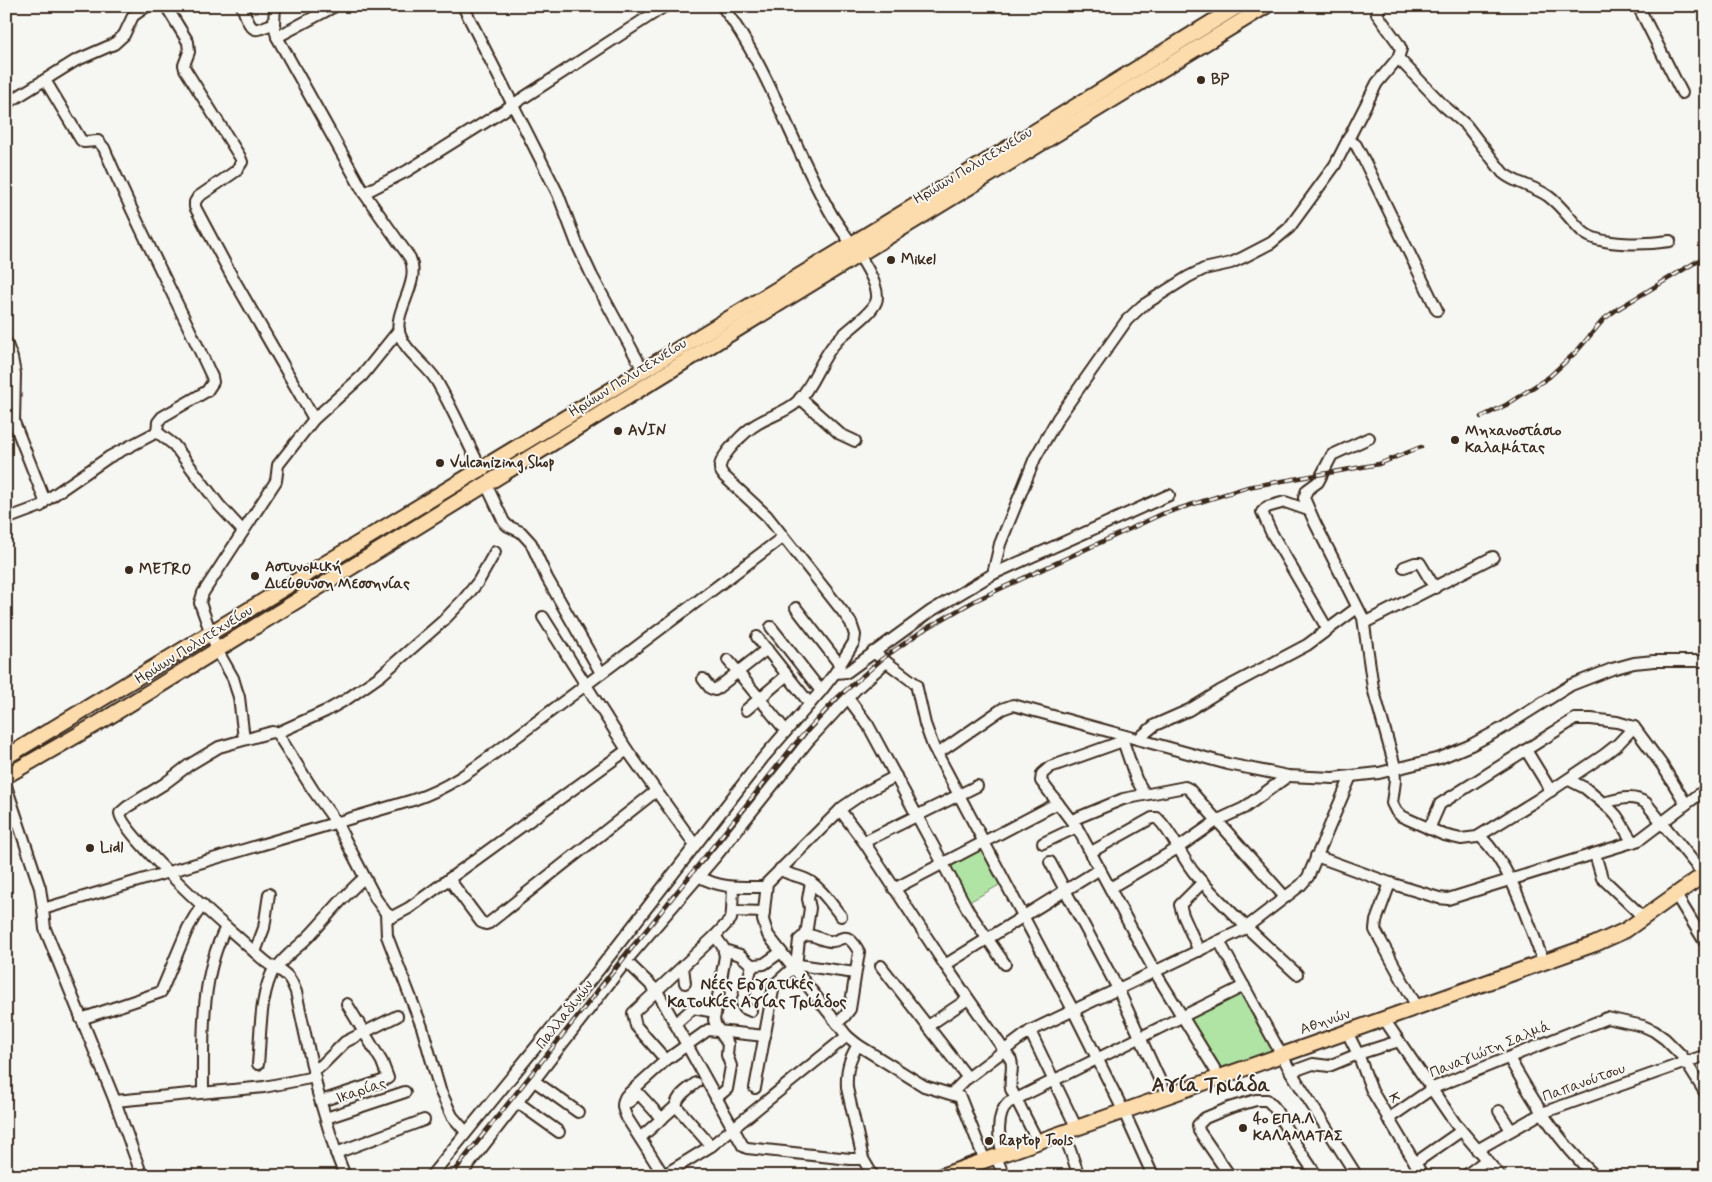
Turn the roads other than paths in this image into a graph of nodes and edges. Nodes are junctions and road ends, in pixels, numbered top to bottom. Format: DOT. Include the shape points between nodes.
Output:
graph roads {
  1 [pos="147,6"];
  2 [pos="166,6"];
  3 [pos="242,6"];
  4 [pos="275,6"];
  5 [pos="335,6"];
  6 [pos="463,6"];
  7 [pos="665,6"];
  8 [pos="722,6"];
  9 [pos="1238,6"];
  10 [pos="1266,6"];
  11 [pos="1382,6"];
  12 [pos="1638,6"];
  13 [pos="274,24"];
  14 [pos="277,37"];
  15 [pos="1398,58"];
  16 [pos="45,80"];
  17 [pos="1682,93"];
  18 [pos="6,104"];
  19 [pos="512,105"];
  20 [pos="1348,139"];
  21 [pos="364,193"];
  22 [pos="1670,241"];
  23 [pos="855,249"];
  24 [pos="1437,310"];
  25 [pos="398,330"];
  26 [pos="6,342"];
  27 [pos="644,370"];
  28 [pos="800,398"];
  29 [pos="314,419"];
  30 [pos="157,432"];
  31 [pos="1369,438"];
  32 [pos="855,441"];
  33 [pos="481,469"];
  34 [pos="486,484"];
  35 [pos="1169,495"];
  36 [pos="45,501"];
  37 [pos="1308,510"];
  38 [pos="6,519"];
  39 [pos="243,531"];
  40 [pos="783,536"];
  41 [pos="495,552"];
  42 [pos="1493,557"];
  43 [pos="1404,567"];
  44 [pos="993,574"];
  45 [pos="1435,588"];
  46 [pos="796,608"];
  47 [pos="1357,608"];
  48 [pos="543,616"];
  49 [pos="1364,622"];
  50 [pos="772,627"];
  51 [pos="1328,630"];
  52 [pos="211,634"];
  53 [pos="758,637"];
  54 [pos="767,649"];
  55 [pos="217,650"];
  56 [pos="874,652"];
  57 [pos="728,660"];
  58 [pos="1706,661"];
  59 [pos="886,662"];
  60 [pos="837,669"];
  61 [pos="738,672"];
  62 [pos="601,673"];
  63 [pos="787,675"];
  64 [pos="702,679"];
  65 [pos="586,685"];
  66 [pos="821,691"];
  67 [pos="848,698"];
  68 [pos="759,699"];
  69 [pos="810,704"];
  70 [pos="746,710"];
  71 [pos="1634,727"];
  72 [pos="786,731"];
  73 [pos="277,733"];
  74 [pos="1123,738"];
  75 [pos="244,739"];
  76 [pos="1138,739"];
  77 [pos="626,750"];
  78 [pos="1526,750"];
  79 [pos="937,754"];
  80 [pos="6,757"];
  81 [pos="1395,769"];
  82 [pos="6,776"];
  83 [pos="896,776"];
  84 [pos="1288,776"];
  85 [pos="1351,776"];
  86 [pos="1569,780"];
  87 [pos="6,786"];
  88 [pos="977,786"];
  89 [pos="1706,788"];
  90 [pos="656,791"];
  91 [pos="1551,791"];
  92 [pos="1145,794"];
  93 [pos="960,795"];
  94 [pos="1058,803"];
  95 [pos="1604,803"];
  96 [pos="1686,804"];
  97 [pos="840,810"];
  98 [pos="917,816"];
  99 [pos="1218,820"];
  100 [pos="336,822"];
  101 [pos="1075,823"];
  102 [pos="1662,823"];
  103 [pos="1429,829"];
  104 [pos="1480,836"];
  105 [pos="864,842"];
  106 [pos="985,842"];
  107 [pos="1633,842"];
  108 [pos="1043,843"];
  109 [pos="695,845"];
  110 [pos="1178,848"];
  111 [pos="1091,852"];
  112 [pos="1595,854"];
  113 [pos="1316,856"];
  114 [pos="1050,862"];
  115 [pos="943,864"];
  116 [pos="780,869"];
  117 [pos="1100,869"];
  118 [pos="168,872"];
  119 [pos="1705,874"];
  120 [pos="698,876"];
  121 [pos="364,878"];
  122 [pos="449,879"];
  123 [pos="1509,879"];
  124 [pos="811,882"];
  125 [pos="1203,882"];
  126 [pos="1390,883"];
  127 [pos="732,887"];
  128 [pos="766,887"];
  129 [pos="1110,888"];
  130 [pos="894,889"];
  131 [pos="1065,890"];
  132 [pos="269,894"];
  133 [pos="1676,894"];
  134 [pos="1285,898"];
  135 [pos="203,905"];
  136 [pos="43,909"];
  137 [pos="732,911"];
  138 [pos="764,912"];
  139 [pos="386,913"];
  140 [pos="1024,915"];
  141 [pos="841,916"];
  142 [pos="1644,918"];
  143 [pos="226,927"];
  144 [pos="1248,927"];
  145 [pos="806,935"];
  146 [pos="715,936"];
  147 [pos="988,937"];
  148 [pos="1219,941"];
  149 [pos="1706,944"];
  150 [pos="724,950"];
  151 [pos="1199,950"];
  152 [pos="255,952"];
  153 [pos="781,952"];
  154 [pos="626,962"];
  155 [pos="1544,963"];
  156 [pos="1005,964"];
  157 [pos="945,965"];
  158 [pos="753,966"];
  159 [pos="880,966"];
  160 [pos="683,967"];
  161 [pos="795,967"];
  162 [pos="276,968"];
  163 [pos="1154,972"];
  164 [pos="856,973"];
  165 [pos="1297,974"];
  166 [pos="685,983"];
  167 [pos="1244,986"];
  168 [pos="1118,990"];
  169 [pos="657,991"];
  170 [pos="968,999"];
  171 [pos="347,1004"];
  172 [pos="1417,1007"];
  173 [pos="1074,1010"];
  174 [pos="751,1011"];
  175 [pos="715,1012"];
  176 [pos="397,1016"];
  177 [pos="1182,1017"];
  178 [pos="81,1019"];
  179 [pos="1384,1019"];
  180 [pos="837,1023"];
  181 [pos="675,1024"];
  182 [pos="928,1026"];
  183 [pos="719,1031"];
  184 [pos="1030,1031"];
  185 [pos="365,1032"];
  186 [pos="1347,1032"];
  187 [pos="765,1036"];
  188 [pos="847,1036"];
  189 [pos="1141,1038"];
  190 [pos="1399,1041"];
  191 [pos="688,1044"];
  192 [pos="858,1045"];
  193 [pos="1300,1048"];
  194 [pos="1004,1051"];
  195 [pos="1282,1054"];
  196 [pos="1358,1054"];
  197 [pos="1706,1055"];
  198 [pos="1508,1058"];
  199 [pos="1098,1059"];
  200 [pos="666,1060"];
  201 [pos="1686,1062"];
  202 [pos="258,1064"];
  203 [pos="1308,1065"];
  204 [pos="1291,1072"];
  205 [pos="314,1074"];
  206 [pos="1219,1076"];
  207 [pos="968,1078"];
  208 [pos="533,1080"];
  209 [pos="1054,1081"];
  210 [pos="696,1083"];
  211 [pos="755,1088"];
  212 [pos="1431,1090"];
  213 [pos="203,1092"];
  214 [pos="405,1092"];
  215 [pos="952,1094"];
  216 [pos="1706,1094"];
  217 [pos="1167,1096"];
  218 [pos="716,1098"];
  219 [pos="1016,1098"];
  220 [pos="115,1101"];
  221 [pos="321,1101"];
  222 [pos="517,1102"];
  223 [pos="629,1102"];
  224 [pos="676,1106"];
  225 [pos="1499,1111"];
  226 [pos="578,1112"];
  227 [pos="1124,1112"];
  228 [pos="1542,1113"];
  229 [pos="326,1118"];
  230 [pos="662,1119"];
  231 [pos="1388,1119"];
  232 [pos="424,1120"];
  233 [pos="733,1130"];
  234 [pos="1511,1130"];
  235 [pos="1071,1131"];
  236 [pos="466,1132"];
  237 [pos="559,1132"];
  238 [pos="1461,1132"];
  239 [pos="640,1138"];
  240 [pos="1038,1142"];
  241 [pos="711,1146"];
  242 [pos="1477,1150"];
  243 [pos="336,1153"];
  244 [pos="995,1157"];
  245 [pos="863,1159"];
  246 [pos="1486,1160"];
  247 [pos="1415,1162"];
  248 [pos="664,1175"];
  249 [pos="142,1176"];
  250 [pos="345,1176"];
  251 [pos="432,1176"];
  252 [pos="460,1176"];
  253 [pos="873,1176"];
  254 [pos="942,1176"];
  255 [pos="1004,1176"];
  256 [pos="1079,1176"];
  257 [pos="1152,1176"];
  258 [pos="1230,1176"];
  259 [pos="1317,1176"];
  260 [pos="1357,1176"];
  261 [pos="1423,1176"];
  262 [pos="1465,1176"];
  263 [pos="1500,1176"];
  264 [pos="1595,1176"];
  1 -- 16 [label="street" via="133,16 120,40 75,61"];
  2 -- 29 [label="street" via="188,42 189,52 184,65 242,162 236,171 198,198 194,202 195,207"];
  3 -- 13 [label="street" via="253,29"];
  4 -- 13 [label="street"];
  5 -- 14 [label="street"];
  6 -- 19 [label="street"];
  7 -- 19 [label="street"];
  8 -- 23 [label="street" via="746,42 814,182"];
  9 -- 23 [label="main road, Ηρώων Πολυτεχνείου"];
  10 -- 23 [label="main road, Ηρώων Πολυτεχνείου"];
  11 -- 15 [label="street" via="1377,14 1401,49"];
  12 -- 17 [label="street"];
  13 -- 14 [label="street"];
  14 -- 21 [label="street"];
  15 -- 20 [label="street" via="1377,83"];
  15 -- 22 [label="street" via="1466,126 1503,173 1548,196 1587,235 1634,244"];
  16 -- 18 [label="street"];
  16 -- 30 [label="street" via="81,140 98,141 104,148 212,377 213,382 207,391 162,417"];
  19 -- 21 [label="street" via="407,171"];
  19 -- 27 [label="street" via="563,207 592,276"];
  20 -- 24 [label="street" via="1366,162"];
  20 -- 44 [label="street" via="1330,172 1284,233 1237,261 1194,273 1131,316 1042,444 1000,544"];
  21 -- 25 [label="street" via="413,264"];
  23 -- 27 [label="main road, Ηρώων Πολυτεχνείου"];
  23 -- 28 [label="street" via="876,283 876,303 834,343"];
  23 -- 34 [label="main road, Ηρώων Πολυτεχνείου"];
  25 -- 29 [label="street" via="362,376"];
  25 -- 33 [label="street" via="408,348 435,380"];
  26 -- 36 [label="street" via="15,374 14,422"];
  27 -- 33 [label="main road, Ηρώων Πολυτεχνείου"];
  28 -- 32 [label="street" via="840,434"];
  28 -- 40 [label="street" via="789,408 752,427 720,465 724,476 767,516"];
  29 -- 39 [label="street" via="278,464 276,481"];
  30 -- 36 [label="street" via="109,457"];
  30 -- 39 [label="street" via="174,445"];
  31 -- 37 [label="street" via="1332,455 1318,482 1305,495"];
  33 -- 52 [label="main road, Ηρώων Πολυτεχνείου"];
  34 -- 55 [label="main road, Ηρώων Πολυτεχνείου"];
  34 -- 62 [label="street" via="504,522 521,532 530,543"];
  35 -- 44 [label="street"];
  36 -- 38 [label="street" via="41,506"];
  37 -- 47 [label="street"];
  37 -- 51 [label="street" via="1285,502 1267,507 1262,512 1270,532"];
  39 -- 52 [label="street" via="206,587 200,603"];
  40 -- 60 [label="street" via="851,623 854,642"];
  40 -- 62 [label="street"];
  41 -- 73 [label="street" via="478,582 443,622 380,676 326,711"];
  42 -- 45 [label="street"];
  43 -- 45 [label="street" via="1420,563"];
  44 -- 56 [label="street" via="950,599"];
  45 -- 49 [label="street"];
  46 -- 60 [label="street"];
  47 -- 49 [label="street"];
  47 -- 51 [label="street"];
  48 -- 65 [label="street"];
  49 -- 81 [label="street" via="1373,688"];
  50 -- 66 [label="street"];
  51 -- 76 [label="street" via="1295,652 1155,725"];
  52 -- 55 [label="street"];
  52 -- 80 [label="main road, Ηρώων Πολυτεχνείου"];
  53 -- 54 [label="street"];
  54 -- 61 [label="street"];
  54 -- 63 [label="street"];
  55 -- 75 [label="street" via="233,678"];
  55 -- 82 [label="main road, Ηρώων Πολυτεχνείου"];
  56 -- 59 [label="street"];
  56 -- 60 [label="street" via="847,672"];
  57 -- 61 [label="street"];
  58 -- 81 [label="street" via="1642,662 1601,673 1561,690 1471,745 1435,759"];
  59 -- 67 [label="street, Παλλαδινών"];
  59 -- 79 [label="street" via="916,684 925,724"];
  60 -- 66 [label="street"];
  61 -- 64 [label="street" via="715,690"];
  61 -- 68 [label="street"];
  62 -- 65 [label="street"];
  63 -- 68 [label="street"];
  63 -- 69 [label="street"];
  65 -- 77 [label="street"];
  65 -- 100 [label="street" via="450,785 413,800"];
  66 -- 69 [label="street"];
  67 -- 83 [label="street" via="868,725"];
  67 -- 120 [label="street, Παλλαδινών" via="809,740"];
  68 -- 70 [label="street"];
  68 -- 72 [label="street"];
  69 -- 72 [label="street"];
  71 -- 78 [label="street" via="1617,722 1575,719"];
  71 -- 86 [label="street" via="1611,750"];
  71 -- 96 [label="street"];
  72 -- 109 [label="street"];
  73 -- 75 [label="street"];
  73 -- 100 [label="street"];
  74 -- 76 [label="street"];
  74 -- 79 [label="street" via="1021,706 1010,706"];
  74 -- 92 [label="street" via="1136,779"];
  74 -- 94 [label="street" via="1045,770 1041,781"];
  75 -- 118 [label="street" via="219,747 121,812 121,819 129,830"];
  76 -- 84 [label="street" via="1228,764"];
  77 -- 90 [label="street"];
  77 -- 122 [label="street"];
  78 -- 91 [label="street"];
  78 -- 103 [label="street" via="1438,805"];
  79 -- 93 [label="street"];
  81 -- 85 [label="street"];
  81 -- 103 [label="street" via="1394,808 1401,816"];
  83 -- 97 [label="street"];
  83 -- 98 [label="street"];
  84 -- 85 [label="street"];
  84 -- 99 [label="street" via="1244,808"];
  85 -- 113 [label="street"];
  86 -- 91 [label="street"];
  86 -- 95 [label="street"];
  87 -- 136 [label="street" via="40,888"];
  88 -- 93 [label="street"];
  89 -- 96 [label="street"];
  90 -- 109 [label="street"];
  90 -- 122 [label="street" via="486,924 481,922"];
  91 -- 104 [label="street"];
  92 -- 99 [label="street" via="1185,787"];
  92 -- 101 [label="street" via="1123,799"];
  93 -- 98 [label="street"];
  93 -- 106 [label="street"];
  94 -- 101 [label="street"];
  94 -- 106 [label="street"];
  95 -- 102 [label="street" via="1620,798 1637,798 1650,806"];
  95 -- 107 [label="street" via="1620,818"];
  96 -- 102 [label="street"];
  97 -- 105 [label="street"];
  97 -- 116 [label="street"];
  98 -- 105 [label="street"];
  98 -- 115 [label="street"];
  99 -- 110 [label="street"];
  99 -- 134 [label="street"];
  100 -- 118 [label="street"];
  100 -- 121 [label="street"];
  101 -- 108 [label="street"];
  101 -- 111 [label="street"];
  102 -- 107 [label="street"];
  102 -- 119 [label="street"];
  103 -- 104 [label="street" via="1462,838"];
  104 -- 123 [label="street"];
  105 -- 130 [label="street"];
  106 -- 115 [label="street"];
  106 -- 140 [label="street"];
  107 -- 112 [label="street"];
  109 -- 236 [label="street" via="579,995"];
  110 -- 111 [label="street" via="1159,820 1154,818"];
  110 -- 125 [label="street"];
  110 -- 129 [label="street"];
  111 -- 117 [label="street"];
  112 -- 123 [label="street"];
  112 -- 142 [label="street" via="1602,878"];
  113 -- 126 [label="street"];
  113 -- 134 [label="street" via="1306,880"];
  114 -- 131 [label="street"];
  115 -- 130 [label="street"];
  115 -- 147 [label="street" via="969,912"];
  116 -- 124 [label="street"];
  116 -- 128 [label="street" via="768,880"];
  117 -- 129 [label="street"];
  117 -- 131 [label="street"];
  118 -- 135 [label="street"];
  118 -- 136 [label="street"];
  119 -- 133 [label="main road, Αθηνών"];
  120 -- 127 [label="street"];
  120 -- 154 [label="street, Παλλαδινών"];
  121 -- 139 [label="street"];
  121 -- 162 [label="street"];
  122 -- 139 [label="street" via="398,915 392,917"];
  123 -- 126 [label="street" via="1444,899"];
  123 -- 155 [label="street"];
  124 -- 141 [label="street"];
  124 -- 145 [label="street"];
  125 -- 144 [label="street"];
  125 -- 151 [label="street" via="1180,905"];
  126 -- 172 [label="street" via="1375,930"];
  127 -- 128 [label="street"];
  127 -- 137 [label="street"];
  128 -- 138 [label="street"];
  129 -- 163 [label="street"];
  130 -- 157 [label="street"];
  131 -- 140 [label="street"];
  131 -- 168 [label="street"];
  132 -- 152 [label="street" via="264,928"];
  133 -- 142 [label="main road, Αθηνών"];
  133 -- 149 [label="street"];
  134 -- 144 [label="street"];
  135 -- 143 [label="street"];
  135 -- 178 [label="street" via="188,928 161,992"];
  136 -- 178 [label="street" via="45,929"];
  137 -- 138 [label="street"];
  137 -- 146 [label="street" via="731,919"];
  138 -- 153 [label="street" via="768,934"];
  139 -- 236 [label="street" via="387,936 422,1027 440,1090 452,1116"];
  140 -- 147 [label="street"];
  140 -- 173 [label="street"];
  142 -- 155 [label="main road, Αθηνών" via="1613,937"];
  143 -- 152 [label="street"];
  143 -- 213 [label="street" via="218,943 206,1002"];
  144 -- 148 [label="street"];
  144 -- 165 [label="street"];
  145 -- 161 [label="street" via="800,940"];
  145 -- 164 [label="street" via="824,940 850,940 859,952"];
  146 -- 150 [label="street"];
  146 -- 160 [label="street"];
  147 -- 156 [label="street"];
  147 -- 157 [label="street"];
  148 -- 151 [label="street"];
  148 -- 167 [label="street"];
  150 -- 158 [label="street" via="740,955"];
  150 -- 175 [label="street"];
  151 -- 163 [label="street"];
  152 -- 162 [label="street"];
  153 -- 158 [label="street" via="764,964"];
  153 -- 161 [label="street"];
  154 -- 169 [label="street"];
  154 -- 208 [label="street, Παλλαδινών"];
  155 -- 172 [label="main road, Αθηνών"];
  157 -- 170 [label="street"];
  158 -- 174 [label="street" via="742,1003"];
  159 -- 182 [label="street"];
  160 -- 166 [label="street"];
  160 -- 169 [label="street"];
  161 -- 164 [label="street"];
  161 -- 180 [label="street"];
  161 -- 187 [label="street" via="774,985"];
  162 -- 202 [label="street" via="269,978 264,1002"];
  162 -- 205 [label="street" via="289,977 296,992"];
  163 -- 168 [label="street"];
  163 -- 177 [label="street"];
  164 -- 180 [label="street" via="850,1009"];
  167 -- 177 [label="street"];
  167 -- 195 [label="street"];
  168 -- 173 [label="street"];
  168 -- 189 [label="street"];
  169 -- 181 [label="street"];
  169 -- 200 [label="street" via="636,1009 633,1017 636,1026"];
  170 -- 182 [label="street"];
  170 -- 194 [label="street"];
  171 -- 185 [label="street"];
  172 -- 179 [label="main road, Αθηνών"];
  173 -- 184 [label="street"];
  173 -- 199 [label="street"];
  175 -- 181 [label="street" via="693,1008"];
  175 -- 183 [label="street"];
  176 -- 185 [label="street"];
  177 -- 189 [label="street"];
  177 -- 206 [label="street"];
  178 -- 220 [label="street"];
  179 -- 186 [label="main road, Αθηνών"];
  179 -- 190 [label="street"];
  180 -- 188 [label="street"];
  181 -- 191 [label="street"];
  182 -- 207 [label="street"];
  183 -- 187 [label="street"];
  183 -- 191 [label="street" via="708,1030"];
  183 -- 218 [label="street" via="728,1044 727,1056 731,1066 727,1089"];
  184 -- 194 [label="street"];
  184 -- 209 [label="street"];
  185 -- 205 [label="street" via="343,1044"];
  185 -- 221 [label="street" via="388,1078"];
  186 -- 193 [label="main road, Αθηνών"];
  186 -- 196 [label="street, Κ"];
  187 -- 211 [label="street"];
  188 -- 192 [label="street"];
  188 -- 233 [label="street"];
  189 -- 199 [label="street"];
  189 -- 217 [label="street"];
  190 -- 196 [label="street"];
  190 -- 212 [label="street"];
  191 -- 200 [label="street"];
  191 -- 218 [label="street"];
  192 -- 215 [label="street" via="924,1086"];
  192 -- 245 [label="street" via="846,1079"];
  193 -- 195 [label="main road, Αθηνών"];
  193 -- 203 [label="street"];
  194 -- 207 [label="street"];
  194 -- 219 [label="street" via="1012,1064 1010,1086"];
  195 -- 204 [label="street"];
  195 -- 206 [label="main road, Αθηνών"];
  196 -- 203 [label="street" via="1329,1066"];
  196 -- 231 [label="street, Κ" via="1372,1091"];
  197 -- 201 [label="street, Παπανούτσου"];
  198 -- 201 [label="street, Παναγιώτη Σαλμά" via="1607,1018 1654,1031"];
  198 -- 212 [label="street, Παναγιώτη Σαλμά"];
  198 -- 228 [label="street"];
  199 -- 209 [label="street"];
  199 -- 227 [label="street"];
  200 -- 239 [label="street" via="623,1100 622,1107"];
  201 -- 216 [label="street"];
  201 -- 228 [label="street, Παπανούτσου"];
  203 -- 204 [label="street"];
  204 -- 260 [label="street"];
  205 -- 213 [label="street" via="278,1085"];
  205 -- 221 [label="street"];
  206 -- 217 [label="main road, Αθηνών"];
  207 -- 215 [label="street"];
  208 -- 222 [label="street, Παλλαδινών"];
  208 -- 226 [label="street"];
  209 -- 219 [label="street"];
  209 -- 235 [label="street"];
  210 -- 224 [label="street" via="683,1093"];
  212 -- 231 [label="street, Παναγιώτη Σαλμά"];
  212 -- 238 [label="street"];
  213 -- 220 [label="street"];
  214 -- 229 [label="street, Ικαρίας"];
  215 -- 244 [label="street" via="963,1102"];
  217 -- 227 [label="main road, Αθηνών"];
  218 -- 233 [label="street"];
  219 -- 240 [label="street"];
  219 -- 244 [label="street" via="1006,1105 1000,1116 1000,1144"];
  220 -- 249 [label="street"];
  221 -- 229 [label="street"];
  222 -- 237 [label="street"];
  222 -- 252 [label="street, Παλλαδινών"];
  223 -- 230 [label="street" via="640,1095"];
  224 -- 230 [label="street"];
  224 -- 241 [label="street"];
  225 -- 234 [label="street"];
  227 -- 235 [label="main road, Αθηνών"];
  227 -- 257 [label="street"];
  228 -- 234 [label="street, Παπανούτσου"];
  228 -- 264 [label="street" via="1568,1149"];
  229 -- 243 [label="street"];
  230 -- 239 [label="street"];
  231 -- 247 [label="street, Κ"];
  232 -- 243 [label="street"];
  233 -- 241 [label="street"];
  233 -- 245 [label="street" via="747,1148"];
  234 -- 242 [label="street, Παπανούτσου"];
  235 -- 240 [label="main road, Αθηνών"];
  235 -- 256 [label="street"];
  236 -- 251 [label="street"];
  238 -- 242 [label="street"];
  238 -- 247 [label="street"];
  239 -- 248 [label="street"];
  240 -- 244 [label="main road, Αθηνών"];
  241 -- 248 [label="street"];
  242 -- 246 [label="street"];
  243 -- 250 [label="street"];
  244 -- 254 [label="main road, Αθηνών"];
  244 -- 255 [label="street"];
  245 -- 253 [label="street"];
  246 -- 262 [label="street"];
  246 -- 263 [label="street"];
  247 -- 261 [label="street, Κ"];
  258 -- 259 [label="street" via="1198,1125 1205,1118 1229,1108 1264,1100 1274,1107"];
}
